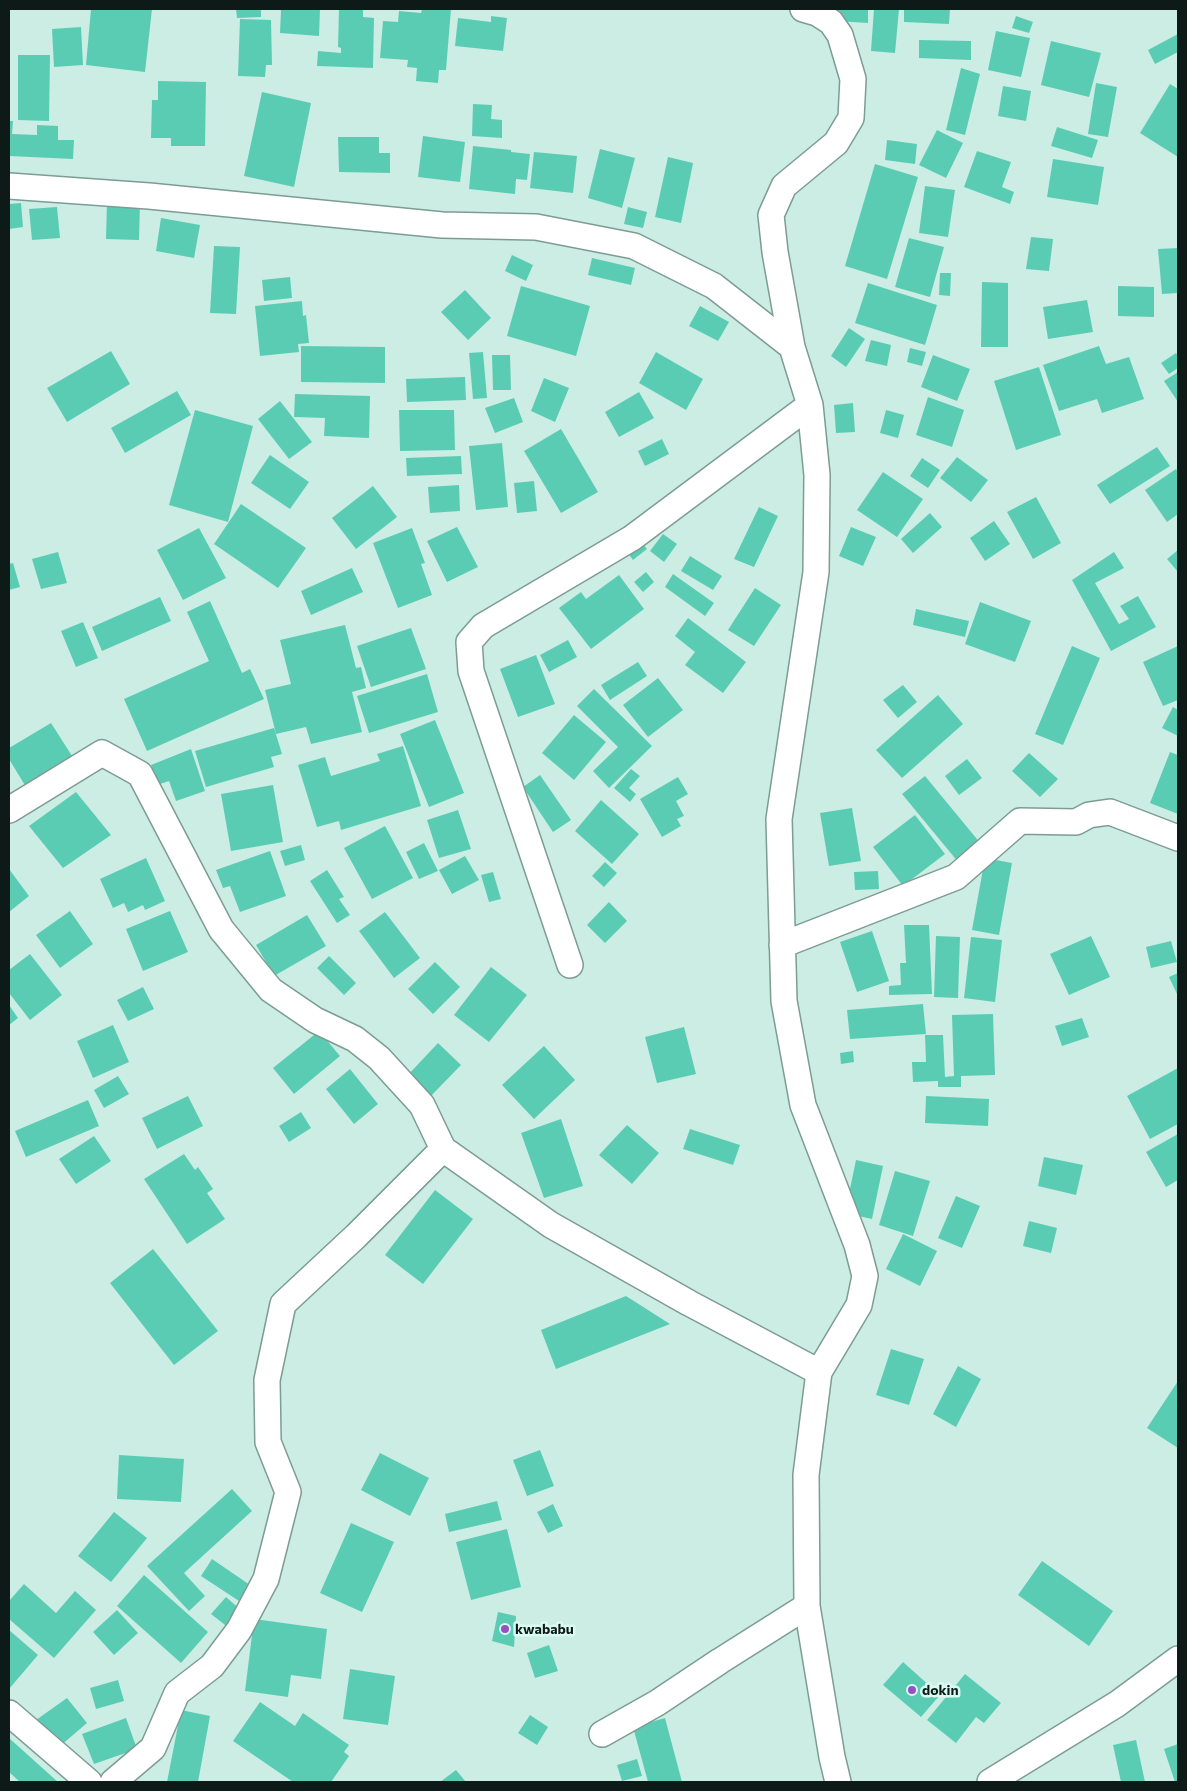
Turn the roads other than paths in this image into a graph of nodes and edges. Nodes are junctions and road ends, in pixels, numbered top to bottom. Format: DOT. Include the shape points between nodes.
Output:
graph roads {
  1 [pos="803,9"];
  2 [pos="9,186"];
  3 [pos="792,347"];
  4 [pos="810,405"];
  5 [pos="9,810"];
  6 [pos="1178,838"];
  7 [pos="782,945"];
  8 [pos="570,965"];
  9 [pos="443,1149"];
  10 [pos="819,1372"];
  11 [pos="807,1606"];
  12 [pos="1178,1658"];
  13 [pos="9,1713"];
  14 [pos="602,1734"];
  15 [pos="89,1782"];
  16 [pos="113,1782"];
  17 [pos="838,1782"];
  18 [pos="990,1782"];
  1 -- 3 [label="street" via="831,22 840,35 853,79 851,118 836,143 784,186 771,215"];
  2 -- 3 [label="street" via="149,196 442,225 536,227 634,246 714,286"];
  3 -- 4 [label="street"];
  4 -- 7 [label="street" via="816,475 816,572 779,819"];
  4 -- 8 [label="street" via="632,538 482,626 470,642 471,671"];
  5 -- 9 [label="street" via="102,753 140,774 221,930 271,990 315,1020 355,1039 380,1058 422,1105"];
  6 -- 7 [label="street" via="1110,812 1089,815 1076,822 1020,821 956,877"];
  7 -- 10 [label="street" via="784,1001 803,1104 857,1245 865,1276 859,1305"];
  9 -- 10 [label="street" via="551,1225"];
  9 -- 16 [label="street" via="283,1304 267,1380 268,1442 288,1492 266,1579 239,1630 212,1666 177,1693 152,1748"];
  10 -- 11 [label="street" via="806,1475"];
  11 -- 14 [label="street" via="657,1703"];
  11 -- 17 [label="street"];
  12 -- 18 [label="street" via="1117,1704"];
  13 -- 15 [label="street"];
}
